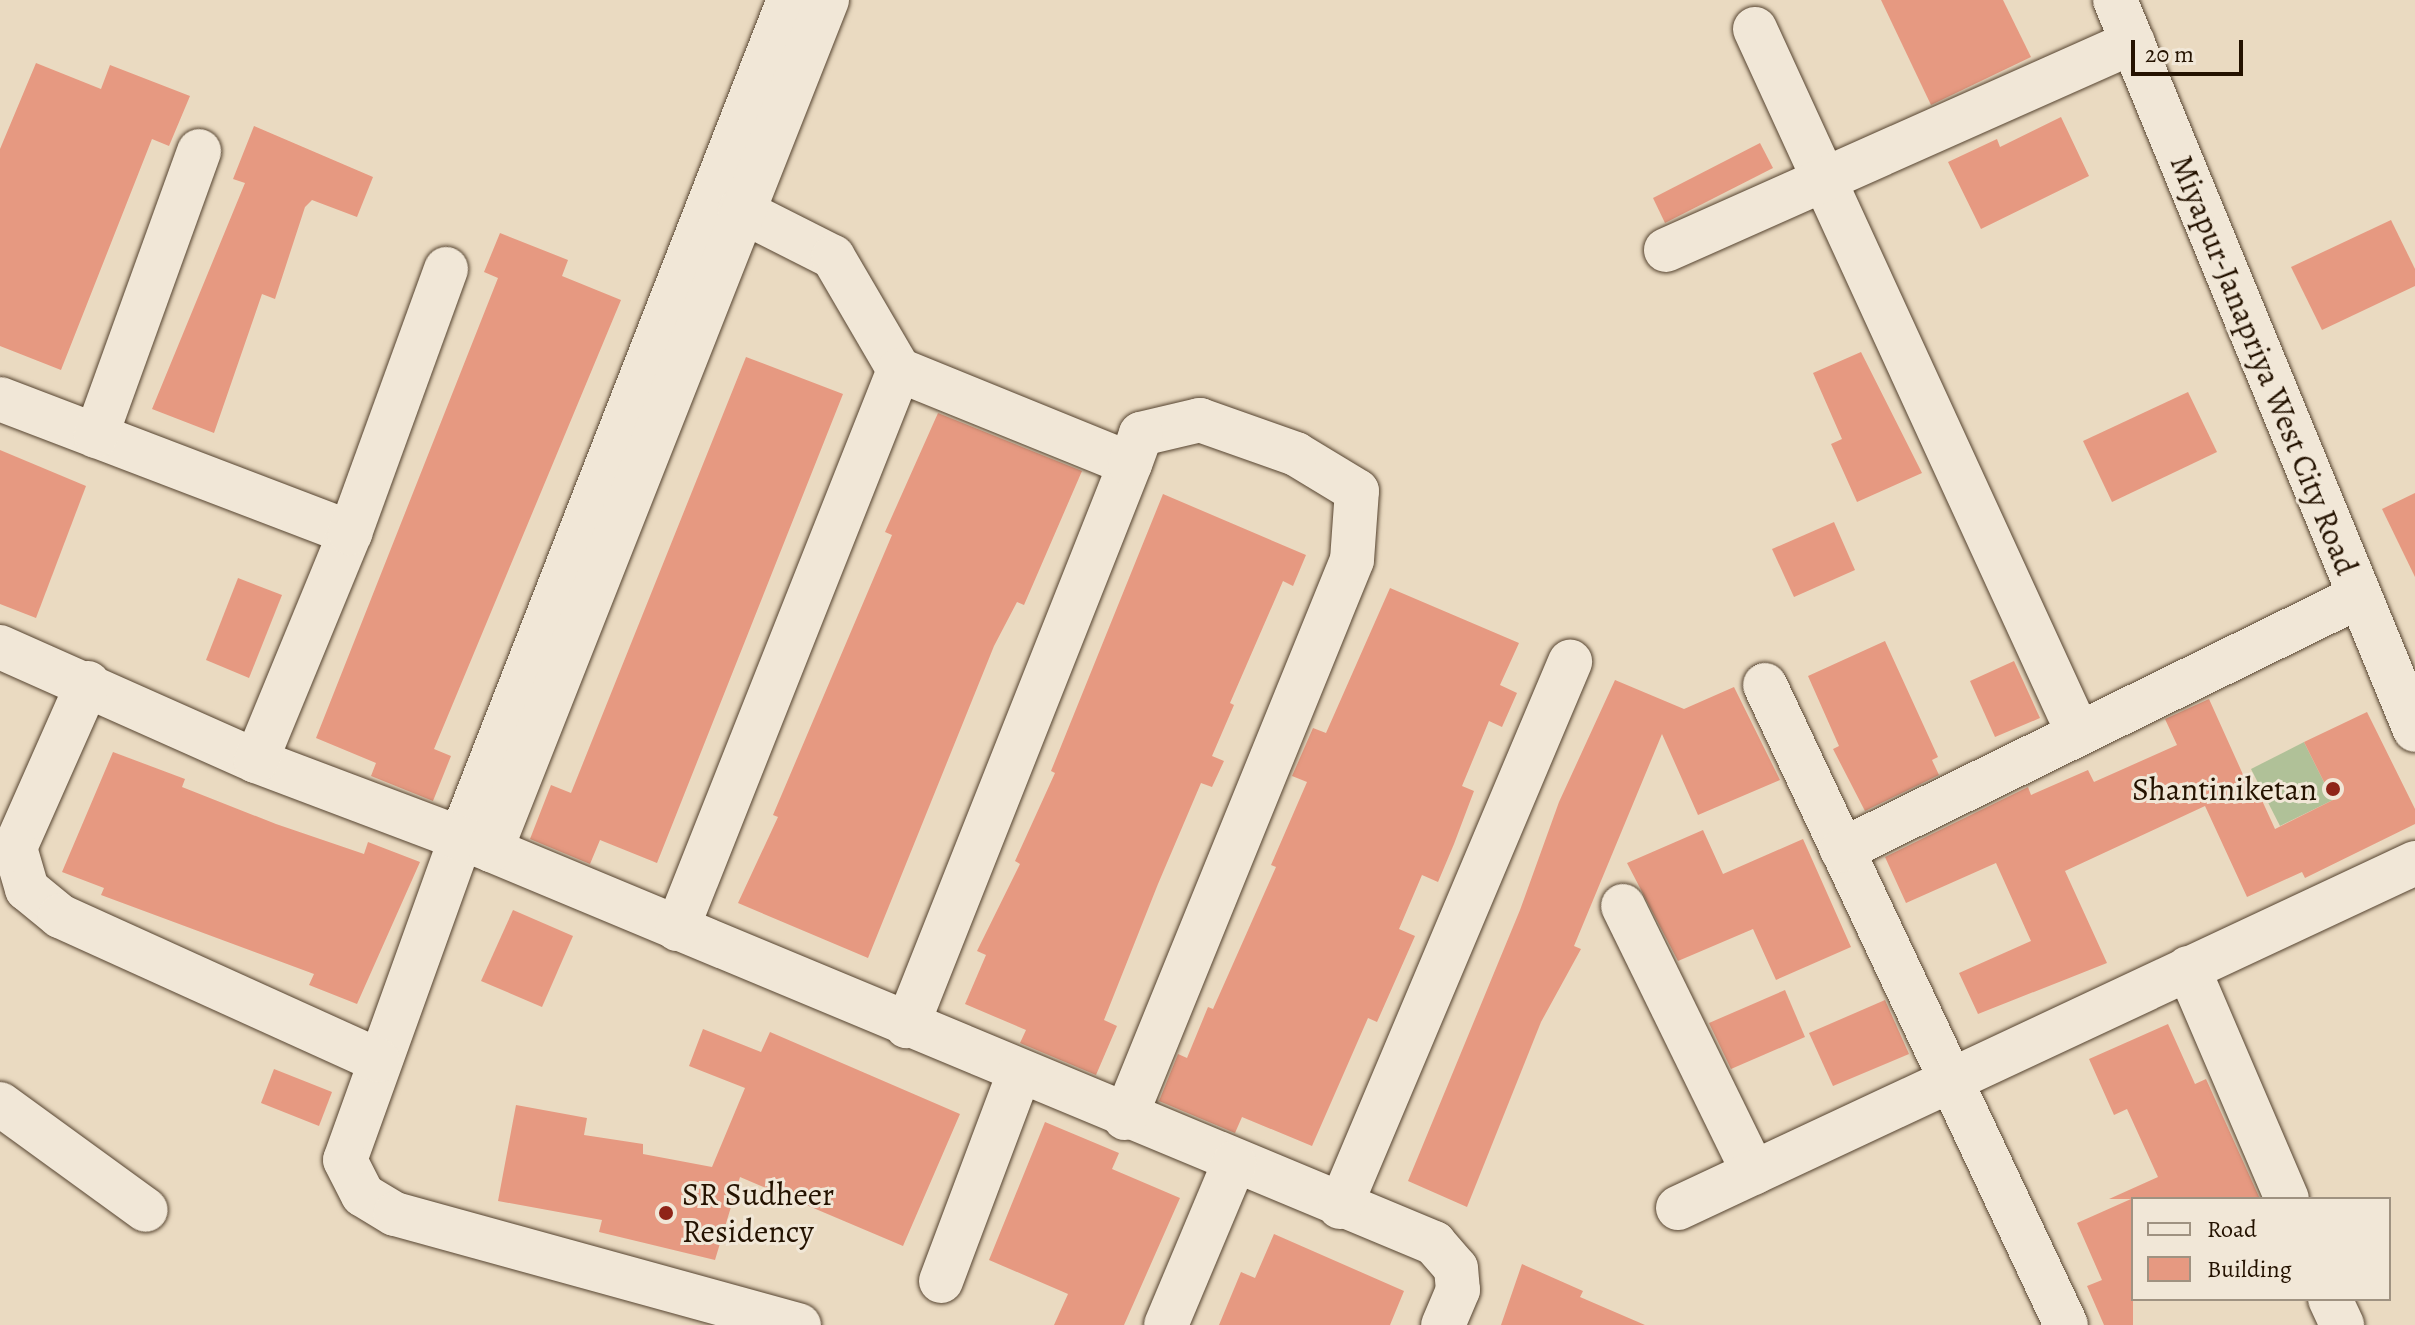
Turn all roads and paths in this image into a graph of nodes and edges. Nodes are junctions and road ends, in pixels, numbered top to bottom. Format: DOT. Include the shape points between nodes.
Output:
graph roads {
  1 [pos="789,0"];
  2 [pos="827,0"];
  3 [pos="2115,0"];
  4 [pos="1755,29"];
  5 [pos="2133,42"];
  6 [pos="199,151"];
  7 [pos="1823,180"];
  8 [pos="740,210"];
  9 [pos="1666,250"];
  10 [pos="446,269"];
  11 [pos="899,370"];
  12 [pos="0,399"];
  13 [pos="96,436"];
  14 [pos="1130,464"];
  15 [pos="350,533"];
  16 [pos="2358,597"];
  17 [pos="0,647"];
  18 [pos="1570,662"];
  19 [pos="88,683"];
  20 [pos="1765,685"];
  21 [pos="2415,730"];
  22 [pos="2078,733"];
  23 [pos="256,761"];
  24 [pos="476,844"];
  25 [pos="1842,850"];
  26 [pos="5,857"];
  27 [pos="2415,863"];
  28 [pos="1623,906"];
  29 [pos="677,929"];
  30 [pos="2188,968"];
  31 [pos="907,1026"];
  32 [pos="378,1060"];
  33 [pos="1019,1073"];
  34 [pos="1951,1081"];
  35 [pos="0,1104"];
  36 [pos="1125,1118"];
  37 [pos="1234,1163"];
  38 [pos="1754,1173"];
  39 [pos="2286,1197"];
  40 [pos="1340,1207"];
  41 [pos="1678,1208"];
  42 [pos="146,1210"];
  43 [pos="941,1281"];
  44 [pos="2331,1301"];
  45 [pos="778,1322"];
  46 [pos="1166,1325"];
  47 [pos="1443,1325"];
  48 [pos="2066,1325"];
  49 [pos="2342,1325"];
  1 -- 24 [label="street"];
  2 -- 8 [label="street"];
  3 -- 5 [label="street, Miyapur-Janapriya West City Road"];
  4 -- 7 [label="street"];
  5 -- 7 [label="street"];
  5 -- 16 [label="street, Miyapur-Janapriya West City Road"];
  6 -- 13 [label="street"];
  7 -- 9 [label="street"];
  7 -- 22 [label="street"];
  8 -- 11 [label="street" via="833,257"];
  8 -- 24 [label="street"];
  10 -- 15 [label="street"];
  11 -- 14 [label="street"];
  11 -- 29 [label="street"];
  12 -- 13 [label="street"];
  13 -- 15 [label="street"];
  14 -- 31 [label="street"];
  14 -- 36 [label="street" via="1141,434 1200,420 1296,454 1357,491 1352,560"];
  15 -- 23 [label="street"];
  16 -- 21 [label="street, Miyapur-Janapriya West City Road"];
  16 -- 22 [label="street"];
  17 -- 19 [label="street"];
  18 -- 40 [label="street"];
  19 -- 23 [label="street"];
  19 -- 26 [label="street"];
  20 -- 25 [label="street"];
  22 -- 25 [label="street"];
  23 -- 24 [label="street"];
  24 -- 29 [label="street"];
  24 -- 32 [label="street"];
  25 -- 34 [label="street"];
  26 -- 32 [label="street" via="27,889 60,916"];
  27 -- 30 [label="street"];
  28 -- 38 [label="street"];
  29 -- 31 [label="street"];
  30 -- 34 [label="street"];
  30 -- 39 [label="street"];
  31 -- 33 [label="street"];
  32 -- 45 [label="street" via="345,1160 363,1195 395,1214"];
  33 -- 36 [label="street"];
  33 -- 43 [label="street"];
  34 -- 38 [label="street"];
  34 -- 48 [label="street"];
  35 -- 42 [label="street"];
  36 -- 37 [label="street"];
  37 -- 40 [label="street"];
  37 -- 46 [label="street"];
  38 -- 41 [label="street"];
  40 -- 47 [label="street" via="1434,1243 1449,1256 1458,1290"];
  44 -- 49 [label="street"];
}
